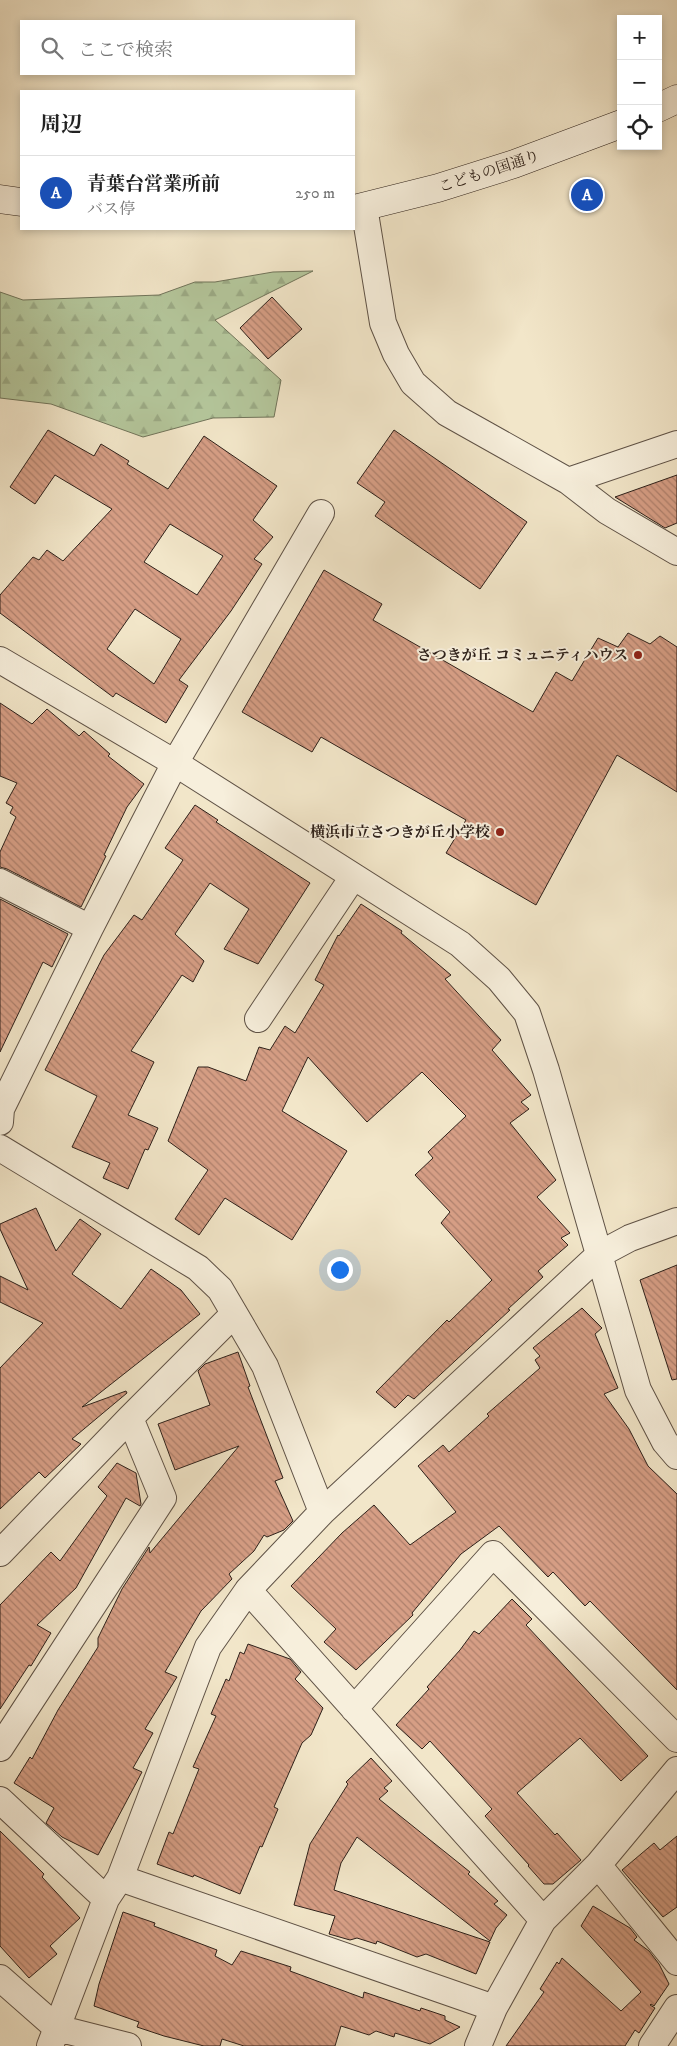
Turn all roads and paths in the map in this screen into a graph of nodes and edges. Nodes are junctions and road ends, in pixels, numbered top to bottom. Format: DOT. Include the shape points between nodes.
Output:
graph roads {
  1 [pos="677,99"];
  2 [pos="662,106"];
  3 [pos="617,125"];
  4 [pos="0,199"];
  5 [pos="20,202"];
  6 [pos="359,208"];
  7 [pos="677,444"];
  8 [pos="568,481"];
  9 [pos="321,513"];
  10 [pos="677,552"];
  11 [pos="0,660"];
  12 [pos="175,763"];
  13 [pos="353,877"];
  14 [pos="0,882"];
  15 [pos="90,928"];
  16 [pos="271,1011"];
  17 [pos="0,1122"];
  18 [pos="0,1148"];
  19 [pos="677,1221"];
  20 [pos="600,1254"];
  21 [pos="233,1315"];
  22 [pos="130,1418"];
  23 [pos="677,1456"];
  24 [pos="322,1512"];
  25 [pos="0,1552"];
  26 [pos="248,1590"];
  27 [pos="354,1709"];
  28 [pos="677,1739"];
  29 [pos="0,1748"];
  30 [pos="677,1770"];
  31 [pos="0,1800"];
  32 [pos="598,1865"];
  33 [pos="113,1888"];
  34 [pos="543,1920"];
  35 [pos="677,1962"];
  36 [pos="0,1978"];
  37 [pos="494,2008"];
  38 [pos="677,2008"];
  39 [pos="53,2037"];
  40 [pos="128,2046"];
  41 [pos="478,2046"];
  42 [pos="652,2046"];
  1 -- 2 [label="main road"];
  3 -- 6 [label="main road, こどもの国通り" via="514,164"];
  4 -- 5 [label="main road"];
  6 -- 8 [label="street" via="383,323 413,383 447,413"];
  7 -- 8 [label="street"];
  8 -- 10 [label="street" via="607,511"];
  9 -- 12 [label="street"];
  11 -- 12 [label="street"];
  12 -- 13 [label="street"];
  12 -- 15 [label="street"];
  13 -- 16 [label="street"];
  13 -- 20 [label="street" via="460,944 499,979 527,1013"];
  14 -- 15 [label="street"];
  15 -- 17 [label="street" via="1,1109"];
  18 -- 21 [label="street" via="198,1268 220,1289"];
  19 -- 20 [label="street" via="630,1238"];
  20 -- 23 [label="street" via="638,1390 665,1442"];
  20 -- 24 [label="street"];
  21 -- 22 [label="street"];
  21 -- 24 [label="street" via="265,1366"];
  22 -- 25 [label="street"];
  22 -- 29 [label="street" via="164,1498"];
  24 -- 26 [label="street"];
  26 -- 27 [label="street"];
  26 -- 33 [label="street" via="208,1647"];
  27 -- 28 [label="street" via="493,1554"];
  27 -- 34 [label="street"];
  30 -- 32 [label="street"];
  31 -- 33 [label="street"];
  32 -- 34 [label="street"];
  32 -- 35 [label="street"];
  33 -- 37 [label="street"];
  33 -- 39 [label="street"];
  34 -- 37 [label="street"];
  36 -- 39 [label="street"];
  37 -- 41 [label="street"];
  38 -- 42 [label="street"];
  39 -- 40 [label="street"];
}
